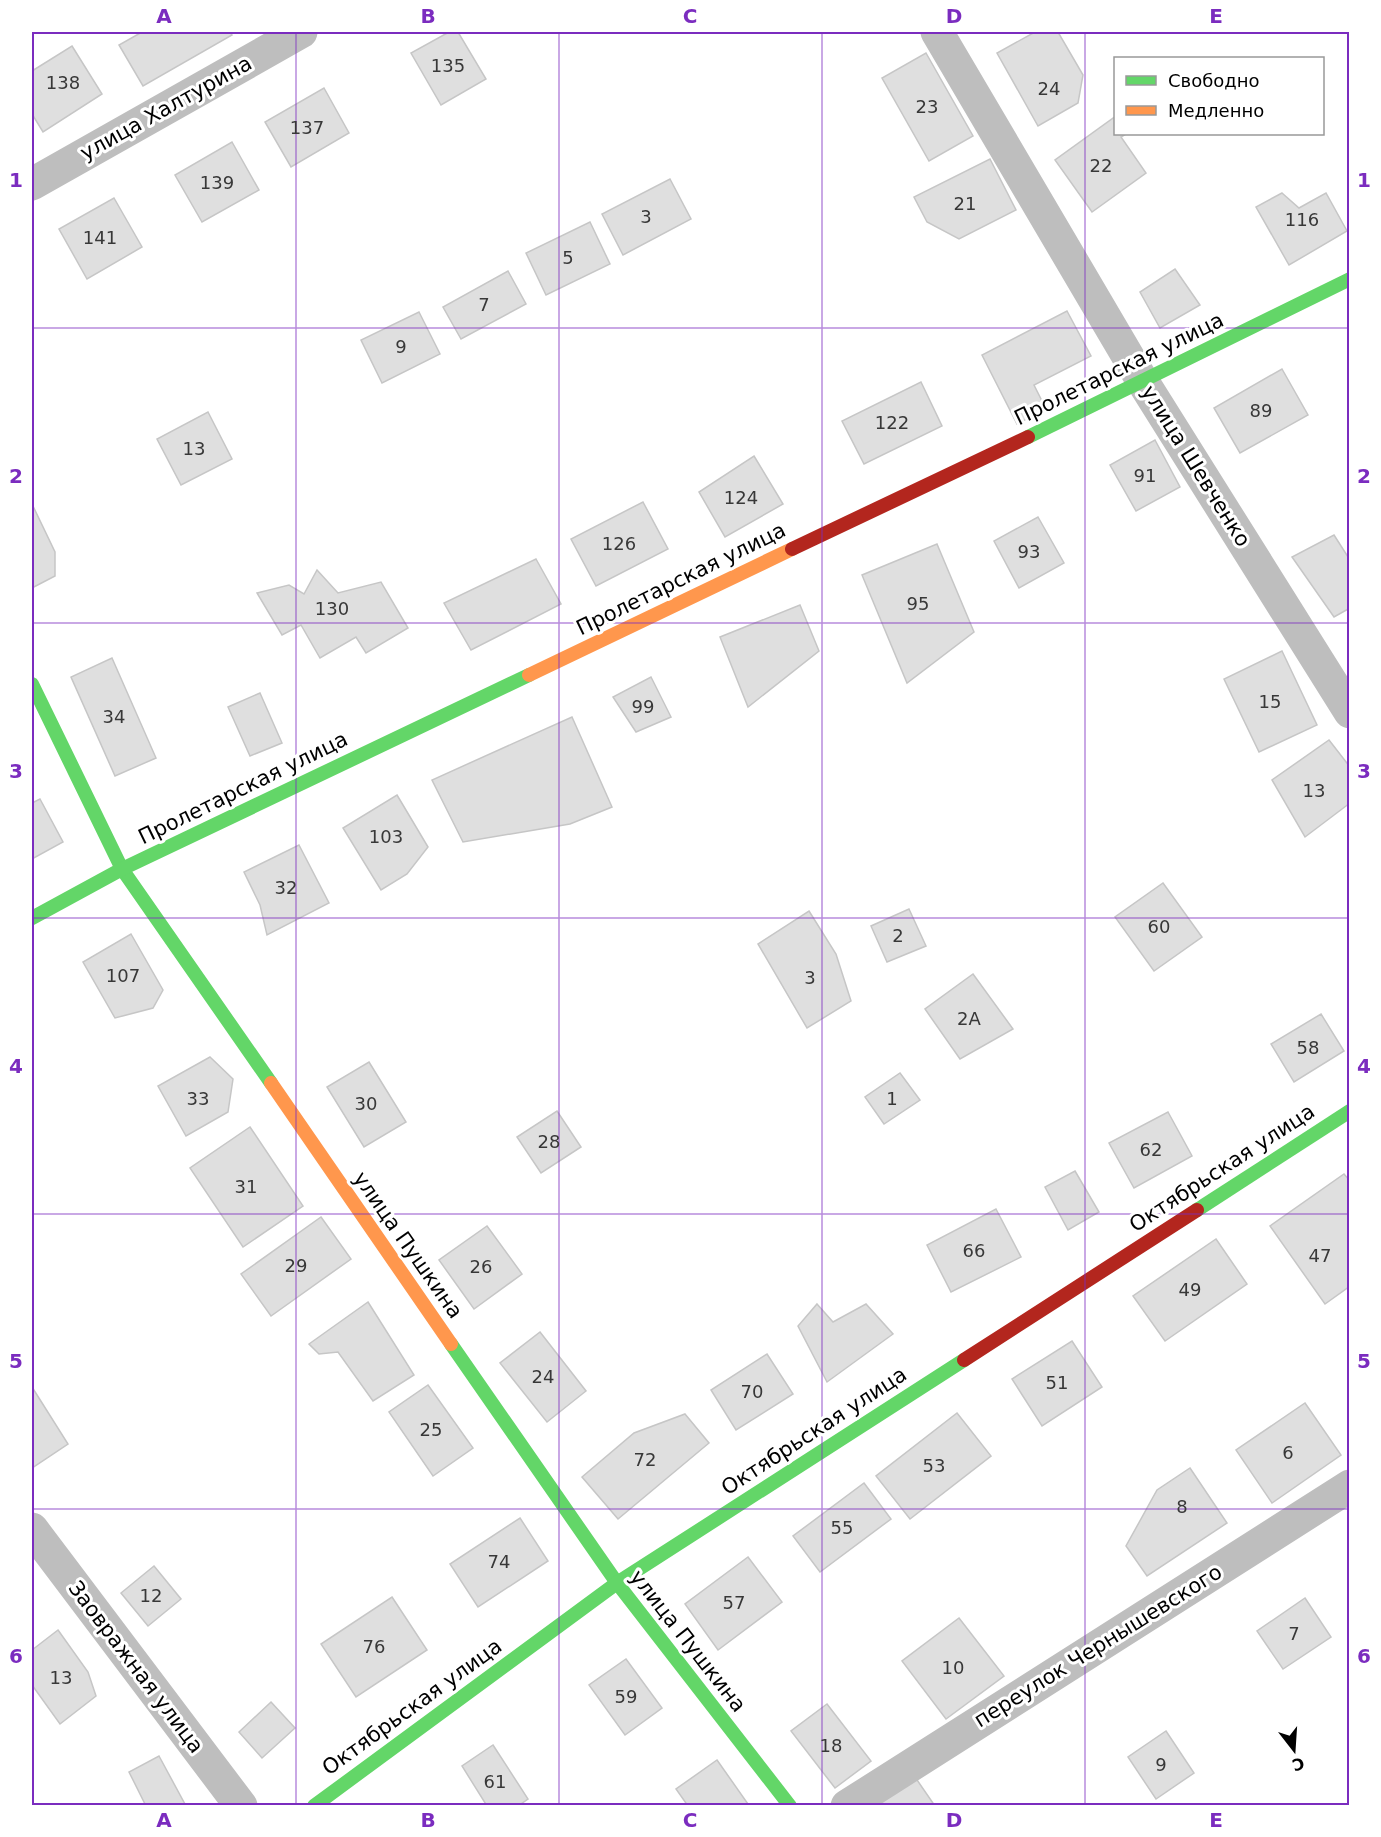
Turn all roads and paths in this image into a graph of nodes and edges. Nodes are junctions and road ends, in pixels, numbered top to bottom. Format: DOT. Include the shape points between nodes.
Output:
graph roads {
  1 [pos="301,32"];
  2 [pos="937,32"];
  3 [pos="32,184"];
  4 [pos="1350,279"];
  5 [pos="1143,382"];
  6 [pos="32,684"];
  7 [pos="1350,712"];
  8 [pos="122,869"];
  9 [pos="32,918"];
  10 [pos="1350,1111"];
  11 [pos="1350,1486"];
  12 [pos="32,1529"];
  13 [pos="616,1583"];
  14 [pos="241,1806"];
  15 [pos="314,1806"];
  16 [pos="790,1806"];
  17 [pos="847,1806"];
  1 -- 3 [label="street, улица Халтурина"];
  2 -- 5 [label="street, улица Шевченко"];
  4 -- 5 [label="street, Пролетарская улица"];
  5 -- 7 [label="street, улица Шевченко"];
  5 -- 8 [label="street, Пролетарская улица"];
  6 -- 8 [label="street, улица Пушкина"];
  8 -- 9 [label="street, Пролетарская улица"];
  8 -- 13 [label="street, улица Пушкина"];
  10 -- 13 [label="street, Октябрьская улица"];
  11 -- 17 [label="street, переулок Чернышевского"];
  12 -- 14 [label="street, Заовражная улица"];
  13 -- 15 [label="street, Октябрьская улица"];
  13 -- 16 [label="street, улица Пушкина"];
}
